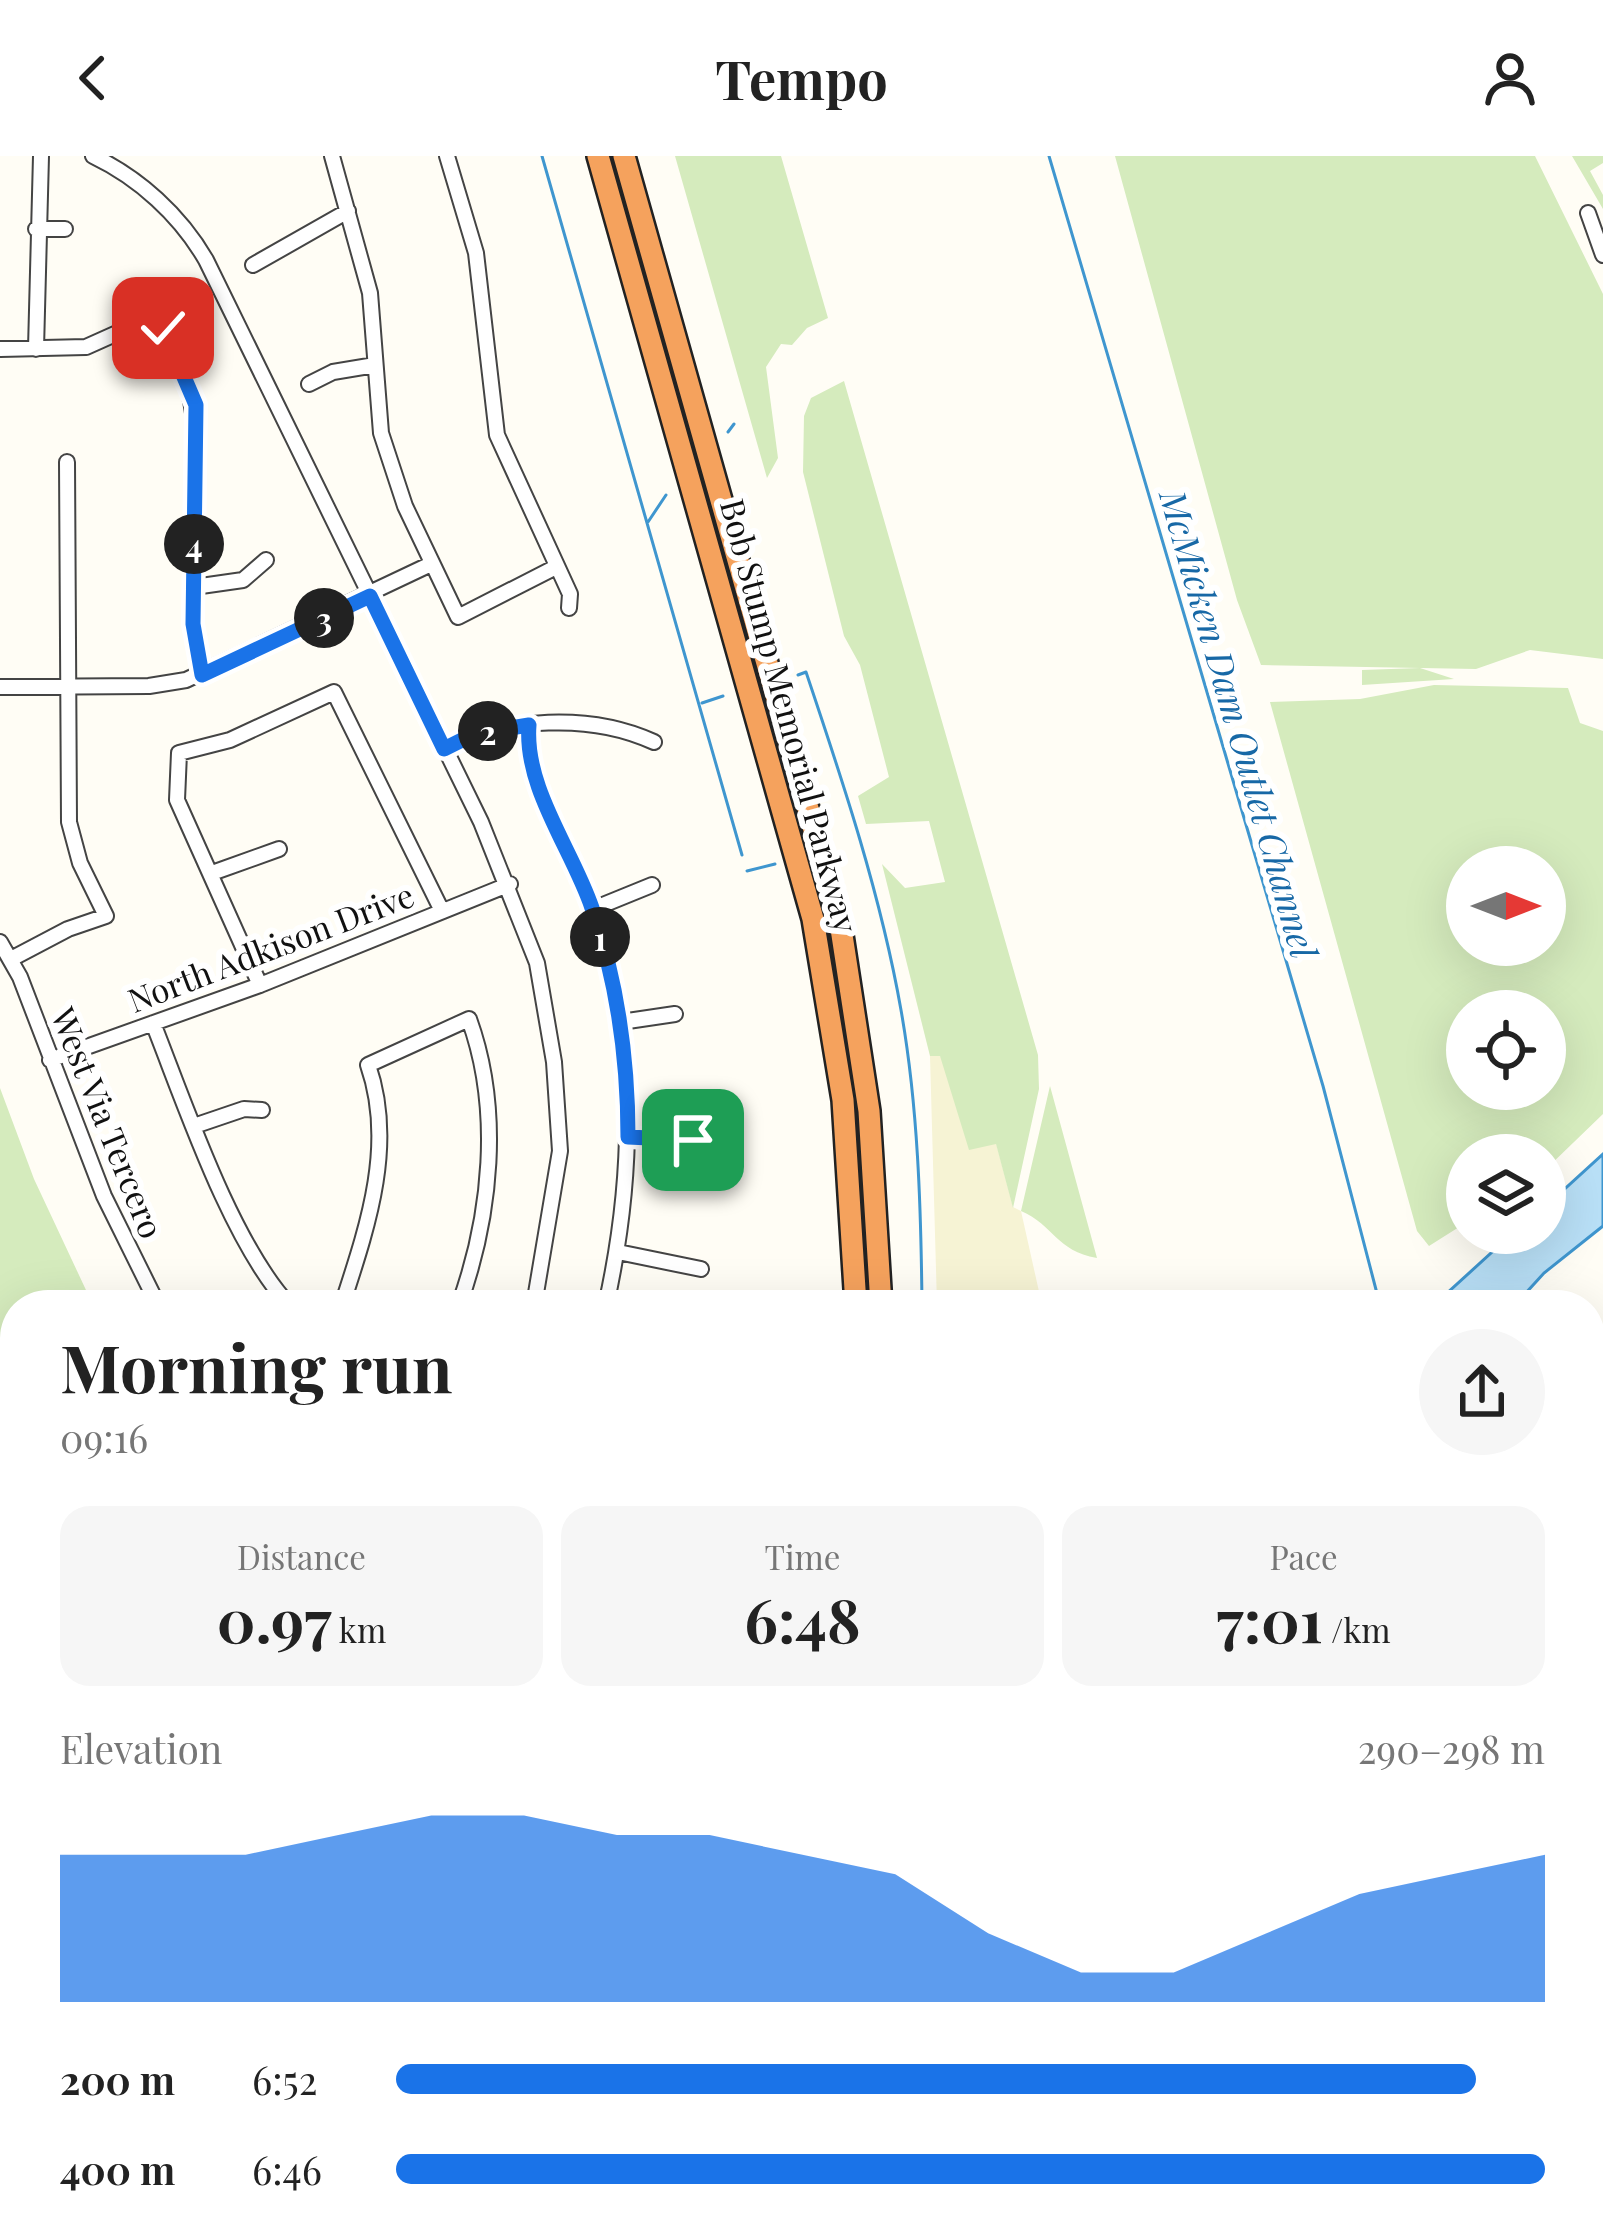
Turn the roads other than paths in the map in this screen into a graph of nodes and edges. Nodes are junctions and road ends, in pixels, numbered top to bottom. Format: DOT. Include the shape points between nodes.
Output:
graph roads {
  1 [pos="41,156"];
  2 [pos="93,156"];
  3 [pos="332,156"];
  4 [pos="447,156"];
  5 [pos="598,156"];
  6 [pos="624,156"];
  7 [pos="348,211"];
  8 [pos="36,229"];
  9 [pos="65,229"];
  10 [pos="1600,229"];
  11 [pos="1603,255"];
  12 [pos="253,265"];
  13 [pos="0,349"];
  14 [pos="35,349"];
  15 [pos="375,365"];
  16 [pos="309,384"];
  17 [pos="67,462"];
  18 [pos="266,560"];
  19 [pos="431,564"];
  20 [pos="556,567"];
  21 [pos="194,587"];
  22 [pos="370,596"];
  23 [pos="569,608"];
  24 [pos="202,675"];
  25 [pos="0,686"];
  26 [pos="66,686"];
  27 [pos="529,725"];
  28 [pos="654,742"];
  29 [pos="444,749"];
  30 [pos="279,849"];
  31 [pos="212,873"];
  32 [pos="510,884"];
  33 [pos="652,885"];
  34 [pos="592,908"];
  35 [pos="442,911"];
  36 [pos="0,943"];
  37 [pos="11,959"];
  38 [pos="260,985"];
  39 [pos="675,1014"];
  40 [pos="621,1022"];
  41 [pos="153,1023"];
  42 [pos="50,1060"];
  43 [pos="262,1109"];
  44 [pos="194,1126"];
  45 [pos="628,1137"];
  46 [pos="693,1140"];
  47 [pos="618,1252"];
  48 [pos="701,1269"];
  49 [pos="151,1290"];
  50 [pos="279,1290"];
  51 [pos="346,1290"];
  52 [pos="463,1290"];
  53 [pos="537,1290"];
  54 [pos="609,1290"];
  55 [pos="855,1290"];
  56 [pos="880,1290"];
  1 -- 8 [label="street"];
  2 -- 22 [label="street" via="126,173 199,248"];
  3 -- 7 [label="street"];
  4 -- 20 [label="street" via="476,253 497,435"];
  5 -- 55 [label="highway, Bob Stump Memorial Parkway" via="809,903 843,1100"];
  6 -- 56 [label="highway, Bob Stump Memorial Parkway" via="840,922 869,1111"];
  7 -- 12 [label="street"];
  7 -- 15 [label="street" via="370,293"];
  8 -- 9 [label="street"];
  8 -- 14 [label="street"];
  10 -- 11 [label="street"];
  13 -- 14 [label="street"];
  14 -- 21 [label="street" via="106,341 153,317 196,405"];
  15 -- 16 [label="street"];
  15 -- 19 [label="street" via="381,433"];
  17 -- 26 [label="street"];
  18 -- 21 [label="street" via="243,580"];
  19 -- 20 [label="street" via="458,617"];
  19 -- 22 [label="street"];
  20 -- 23 [label="street"];
  21 -- 24 [label="street"];
  22 -- 24 [label="street"];
  22 -- 29 [label="street"];
  24 -- 26 [label="street" via="149,686"];
  25 -- 26 [label="street"];
  26 -- 37 [label="street" via="69,822 106,916"];
  27 -- 28 [label="street" via="601,726"];
  27 -- 29 [label="street" via="474,734"];
  27 -- 34 [label="street" via="529,764"];
  29 -- 32 [label="street"];
  30 -- 31 [label="street"];
  31 -- 35 [label="street" via="177,800 179,753 230,740 334,692"];
  31 -- 38 [label="street"];
  32 -- 35 [label="street, North Adkison Drive"];
  32 -- 53 [label="street" via="548,1012 558,1116 555,1196"];
  33 -- 34 [label="street"];
  34 -- 40 [label="street"];
  35 -- 38 [label="street, North Adkison Drive"];
  36 -- 37 [label="street, West Via Tercero"];
  37 -- 42 [label="street, West Via Tercero"];
  38 -- 41 [label="street, North Adkison Drive"];
  39 -- 40 [label="street"];
  40 -- 45 [label="street"];
  41 -- 42 [label="street, North Adkison Drive"];
  41 -- 44 [label="street"];
  42 -- 49 [label="street, West Via Tercero"];
  43 -- 44 [label="street"];
  44 -- 50 [label="street"];
  45 -- 46 [label="street"];
  45 -- 47 [label="street"];
  47 -- 48 [label="street"];
  47 -- 54 [label="street"];
  51 -- 52 [label="street" via="378,1167 368,1065 469,1019 485,1074 487,1168"];
}
